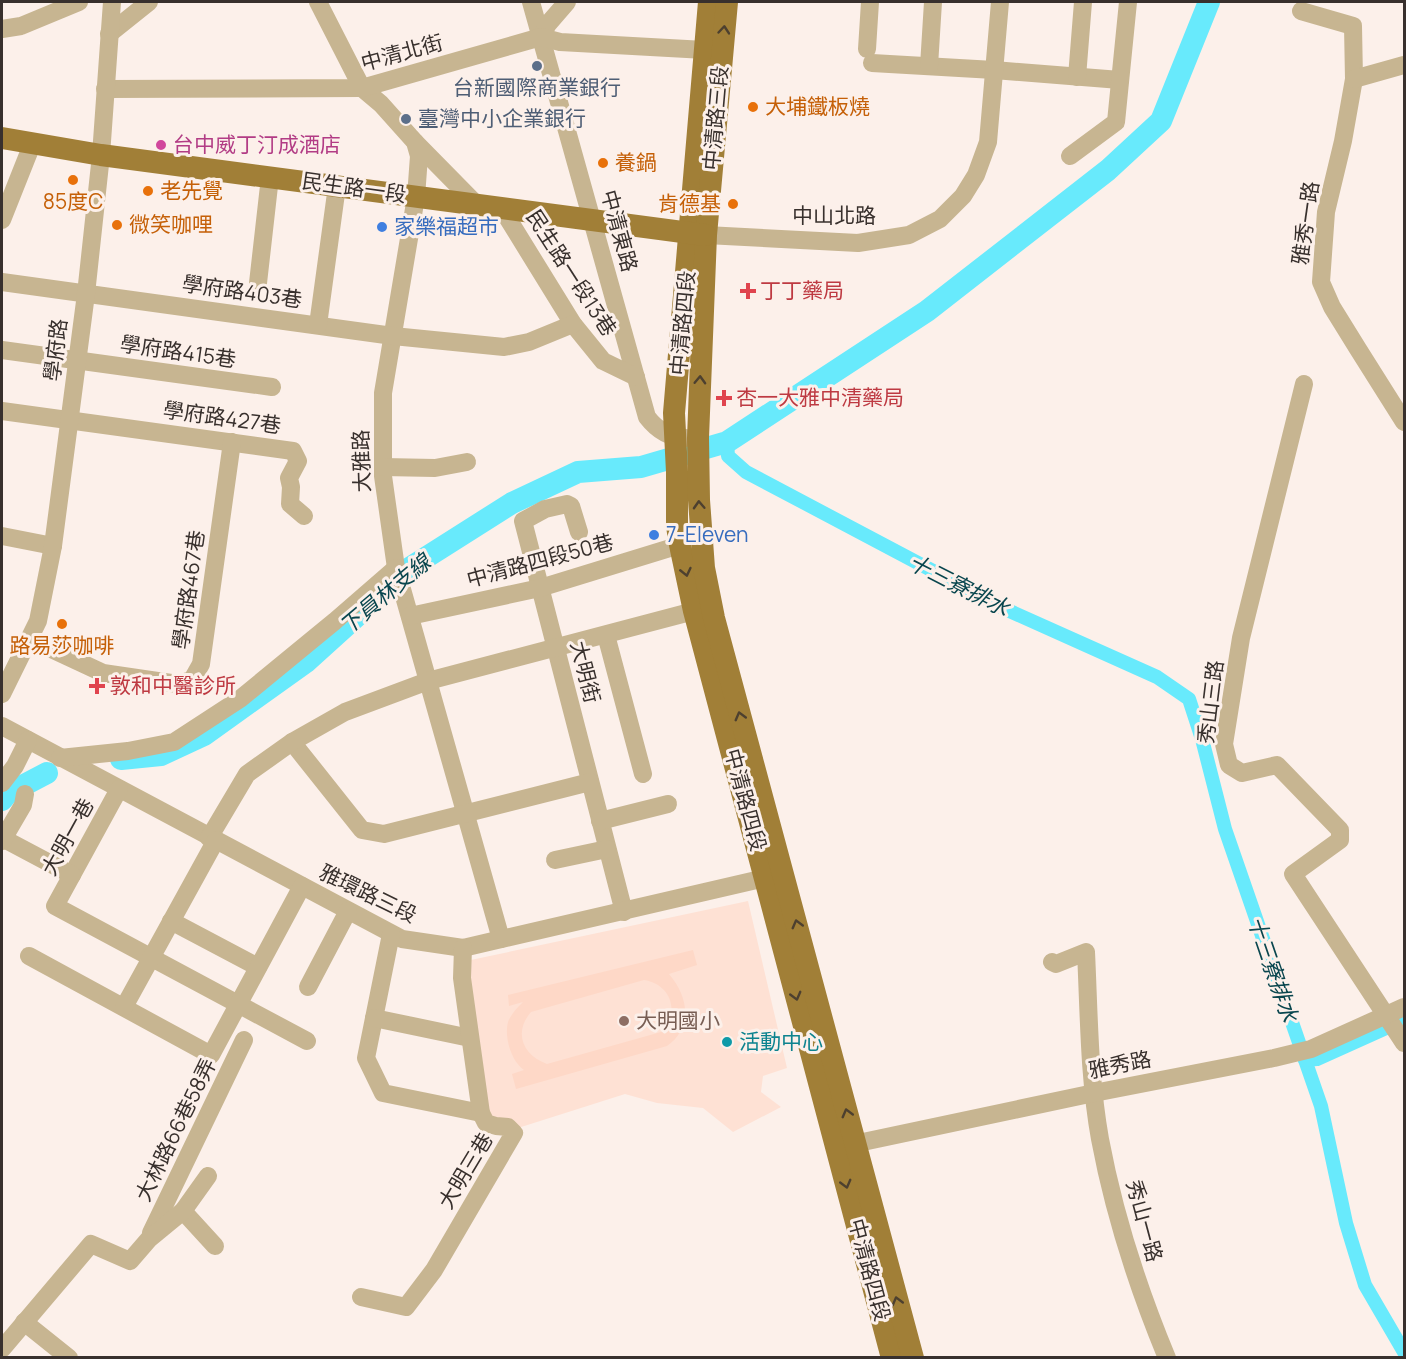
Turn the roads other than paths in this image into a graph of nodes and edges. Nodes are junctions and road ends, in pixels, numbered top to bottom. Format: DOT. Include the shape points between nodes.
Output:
graph roads {
  1 [pos="80,2"];
  2 [pos="112,2"];
  3 [pos="149,2"];
  4 [pos="318,2"];
  5 [pos="531,2"];
  6 [pos="567,2"];
  7 [pos="709,2"];
  8 [pos="727,2"];
  9 [pos="870,2"];
  10 [pos="933,2"];
  11 [pos="1000,2"];
  12 [pos="1083,2"];
  13 [pos="1128,2"];
  14 [pos="1301,12"];
  15 [pos="2,30"];
  16 [pos="109,34"];
  17 [pos="542,37"];
  18 [pos="705,50"];
  19 [pos="1404,65"];
  20 [pos="929,66"];
  21 [pos="994,70"];
  22 [pos="1077,77"];
  23 [pos="1120,80"];
  24 [pos="1354,80"];
  25 [pos="362,88"];
  26 [pos="105,89"];
  27 [pos="2,138"];
  28 [pos="33,142"];
  29 [pos="415,142"];
  30 [pos="101,155"];
  31 [pos="1070,156"];
  32 [pos="270,177"];
  33 [pos="337,186"];
  34 [pos="416,197"];
  35 [pos="477,205"];
  36 [pos="502,209"];
  37 [pos="2,220"];
  38 [pos="593,221"];
  39 [pos="699,234"];
  40 [pos="2,282"];
  41 [pos="258,282"];
  42 [pos="86,294"];
  43 [pos="573,324"];
  44 [pos="318,325"];
  45 [pos="393,336"];
  46 [pos="2,350"];
  47 [pos="77,361"];
  48 [pos="636,377"];
  49 [pos="1304,384"];
  50 [pos="272,387"];
  51 [pos="2,411"];
  52 [pos="69,419"];
  53 [pos="1404,422"];
  54 [pos="232,442"];
  55 [pos="687,450"];
  56 [pos="467,462"];
  57 [pos="383,467"];
  58 [pos="304,516"];
  59 [pos="579,532"];
  60 [pos="2,536"];
  61 [pos="680,545"];
  62 [pos="53,546"];
  63 [pos="396,568"];
  64 [pos="540,588"];
  65 [pos="694,611"];
  66 [pos="410,616"];
  67 [pos="606,635"];
  68 [pos="30,639"];
  69 [pos="556,649"];
  70 [pos="428,681"];
  71 [pos="2,694"];
  72 [pos="2,726"];
  73 [pos="28,740"];
  74 [pos="292,742"];
  75 [pos="60,758"];
  76 [pos="643,774"];
  77 [pos="590,782"];
  78 [pos="2,783"];
  79 [pos="112,785"];
  80 [pos="25,794"];
  81 [pos="668,804"];
  82 [pos="466,813"];
  83 [pos="600,821"];
  84 [pos="212,839"];
  85 [pos="3,840"];
  86 [pos="607,849"];
  87 [pos="555,860"];
  88 [pos="72,875"];
  89 [pos="774,876"];
  90 [pos="302,886"];
  91 [pos="348,911"];
  92 [pos="624,912"];
  93 [pos="171,921"];
  94 [pos="391,934"];
  95 [pos="501,939"];
  96 [pos="463,948"];
  97 [pos="29,956"];
  98 [pos="151,957"];
  99 [pos="1052,962"];
  100 [pos="258,967"];
  101 [pos="308,987"];
  102 [pos="238,1004"];
  103 [pos="124,1007"];
  104 [pos="1404,1007"];
  105 [pos="1387,1016"];
  106 [pos="374,1018"];
  107 [pos="470,1038"];
  108 [pos="244,1040"];
  109 [pos="307,1041"];
  110 [pos="1404,1043"];
  111 [pos="1094,1093"];
  112 [pos="481,1113"];
  113 [pos="846,1145"];
  114 [pos="208,1176"];
  115 [pos="183,1211"];
  116 [pos="149,1239"];
  117 [pos="215,1246"];
  118 [pos="361,1297"];
  119 [pos="24,1322"];
  120 [pos="2,1349"];
  121 [pos="69,1358"];
  122 [pos="892,1358"];
  123 [pos="913,1358"];
  124 [pos="1167,1358"];
  1 -- 15 [label="street"];
  2 -- 16 [label="street, 學府路"];
  3 -- 16 [label="street"];
  4 -- 25 [label="street"];
  5 -- 17 [label="street, 中清東路"];
  6 -- 17 [label="street"];
  7 -- 18 [label="main road, 中清路三段"];
  39 -- 8 [label="main road, 中清路三段, one-way"];
  9 -- 20 [label="street" via="869,56"];
  10 -- 20 [label="street"];
  11 -- 21 [label="street, 中山北路"];
  12 -- 22 [label="street"];
  13 -- 23 [label="street"];
  14 -- 24 [label="street, 雅秀一路" via="1353,26"];
  16 -- 26 [label="street, 學府路"];
  17 -- 18 [label="street, 中清北街" via="560,42"];
  17 -- 25 [label="street, 中清北街"];
  17 -- 38 [label="street, 中清東路"];
  18 -- 39 [label="main road, 中清路三段"];
  19 -- 24 [label="street"];
  20 -- 21 [label="street"];
  21 -- 22 [label="street"];
  21 -- 39 [label="street, 中山北路" via="988,142 963,196 940,219 909,235 858,243"];
  22 -- 23 [label="street"];
  23 -- 31 [label="street" via="1116,122"];
  24 -- 53 [label="street, 雅秀一路" via="1326,212 1321,282"];
  25 -- 26 [label="street, 中清北街"];
  25 -- 29 [label="street"];
  26 -- 30 [label="street, 學府路"];
  27 -- 28 [label="main road, 民生路一段"];
  28 -- 30 [label="main road, 民生路一段"];
  28 -- 37 [label="street"];
  29 -- 34 [label="street, 大雅路" via="420,156"];
  29 -- 35 [label="street"];
  30 -- 32 [label="main road, 民生路一段"];
  30 -- 42 [label="street, 學府路"];
  32 -- 33 [label="main road, 民生路一段"];
  32 -- 41 [label="street"];
  33 -- 34 [label="main road, 民生路一段"];
  33 -- 44 [label="street"];
  34 -- 35 [label="main road, 民生路一段"];
  34 -- 45 [label="street, 大雅路"];
  35 -- 36 [label="main road, 民生路一段"];
  36 -- 38 [label="main road, 民生路一段"];
  36 -- 43 [label="street, 民生路一段13巷"];
  38 -- 39 [label="main road, 民生路一段"];
  38 -- 48 [label="street, 中清東路"];
  39 -- 55 [label="main road, 中清路四段" via="674,413"];
  40 -- 42 [label="street, 學府路403巷"];
  42 -- 44 [label="street, 學府路403巷"];
  42 -- 47 [label="street, 學府路"];
  43 -- 45 [label="street, 學府路403巷" via="530,342 504,347"];
  43 -- 48 [label="street, 民生路一段13巷" via="603,361"];
  44 -- 45 [label="street, 學府路403巷"];
  45 -- 57 [label="street, 大雅路" via="383,393"];
  46 -- 47 [label="street, 學府路415巷"];
  47 -- 50 [label="street, 學府路415巷"];
  47 -- 52 [label="street, 學府路"];
  48 -- 55 [label="street, 中清東路" via="647,417 655,428"];
  49 -- 105 [label="street, 秀山三路" via="1241,638 1224,744 1229,765 1242,772 1277,765 1340,830 1340,840 1293,873"];
  51 -- 52 [label="street, 學府路427巷"];
  52 -- 54 [label="street, 學府路427巷"];
  52 -- 62 [label="street, 學府路"];
  54 -- 58 [label="street, 學府路427巷" via="293,451 298,461 289,478 290,504"];
  54 -- 68 [label="street, 學府路467巷" via="201,664 192,680 178,684 103,673"];
  55 -- 61 [label="main road, 中清路四段" via="677,515"];
  89 -- 55 [label="main road, 中清路四段, one-way" via="714,618"];
  56 -- 57 [label="street" via="435,468"];
  57 -- 63 [label="street, 大雅路"];
  59 -- 64 [label="street, 大明街" via="567,504 545,509 523,521"];
  60 -- 62 [label="street"];
  61 -- 64 [label="street, 中清路四段50巷"];
  61 -- 65 [label="main road, 中清路四段, one-way"];
  62 -- 68 [label="street, 學府路" via="38,621"];
  63 -- 66 [label="street, 大雅路"];
  63 -- 75 [label="street" via="240,699 174,742"];
  64 -- 66 [label="street, 中清路四段50巷"];
  64 -- 69 [label="street, 大明街"];
  65 -- 67 [label="street"];
  65 -- 89 [label="main road, 中清路四段"];
  66 -- 70 [label="street, 大雅路"];
  67 -- 69 [label="street"];
  67 -- 76 [label="street"];
  68 -- 71 [label="street, 學府路"];
  69 -- 70 [label="street"];
  69 -- 77 [label="street, 大明街"];
  70 -- 74 [label="street" via="345,712"];
  70 -- 82 [label="street, 大雅路"];
  72 -- 73 [label="street, 雅環路三段"];
  73 -- 75 [label="street, 雅環路三段"];
  73 -- 78 [label="street"];
  74 -- 82 [label="street" via="362,830 384,834"];
  74 -- 84 [label="street" via="247,774"];
  75 -- 79 [label="street, 雅環路三段"];
  77 -- 82 [label="street"];
  77 -- 83 [label="street, 大明街"];
  79 -- 84 [label="street, 雅環路三段"];
  79 -- 88 [label="street, 大明一巷"];
  80 -- 85 [label="street"];
  81 -- 83 [label="street"];
  82 -- 95 [label="street, 大雅路"];
  83 -- 86 [label="street, 大明街"];
  84 -- 90 [label="street, 雅環路三段"];
  84 -- 93 [label="street"];
  85 -- 88 [label="street"];
  86 -- 87 [label="street"];
  86 -- 92 [label="street, 大明街"];
  88 -- 98 [label="street, 大明一巷" via="55,906"];
  89 -- 92 [label="street, 雅環路三段"];
  89 -- 113 [label="main road, 中清路四段"];
  90 -- 91 [label="street, 雅環路三段"];
  90 -- 100 [label="street"];
  91 -- 94 [label="street, 雅環路三段"];
  91 -- 101 [label="street"];
  92 -- 95 [label="street, 雅環路三段"];
  93 -- 98 [label="street"];
  93 -- 100 [label="street"];
  94 -- 96 [label="street, 雅環路三段"];
  94 -- 106 [label="street"];
  95 -- 96 [label="street, 雅環路三段"];
  96 -- 107 [label="street, 大明三巷" via="462,978"];
  97 -- 103 [label="street"];
  98 -- 102 [label="street"];
  98 -- 103 [label="street"];
  99 -- 111 [label="street, 秀山一路" via="1056,964 1086,952"];
  100 -- 102 [label="street"];
  102 -- 103 [label="street" via="211,1055"];
  102 -- 109 [label="street"];
  104 -- 105 [label="street, 雅秀路"];
  105 -- 110 [label="street, 秀山三路"];
  105 -- 111 [label="street, 雅秀路" via="1311,1049"];
  106 -- 107 [label="street"];
  106 -- 112 [label="street" via="366,1058 383,1093"];
  107 -- 112 [label="street, 大明三巷"];
  108 -- 116 [label="street, 大林路66巷58弄"];
  111 -- 113 [label="street, 雅秀路"];
  111 -- 124 [label="street, 秀山一路" via="1100,1139 1133,1267"];
  112 -- 118 [label="street, 大明三巷" via="486,1123 508,1127 514,1133 434,1270 406,1307"];
  113 -- 122 [label="main road, 中清路四段, one-way"];
  123 -- 113 [label="main road, 中清路四段, one-way"];
  114 -- 115 [label="street, 大林路66巷58弄"];
  115 -- 116 [label="street, 大林路66巷58弄"];
  115 -- 117 [label="street, 大林路66巷58弄"];
  116 -- 119 [label="street, 大林路66巷58弄" via="130,1261 91,1244"];
  119 -- 120 [label="street, 大林路66巷58弄"];
  119 -- 121 [label="street"];
}
